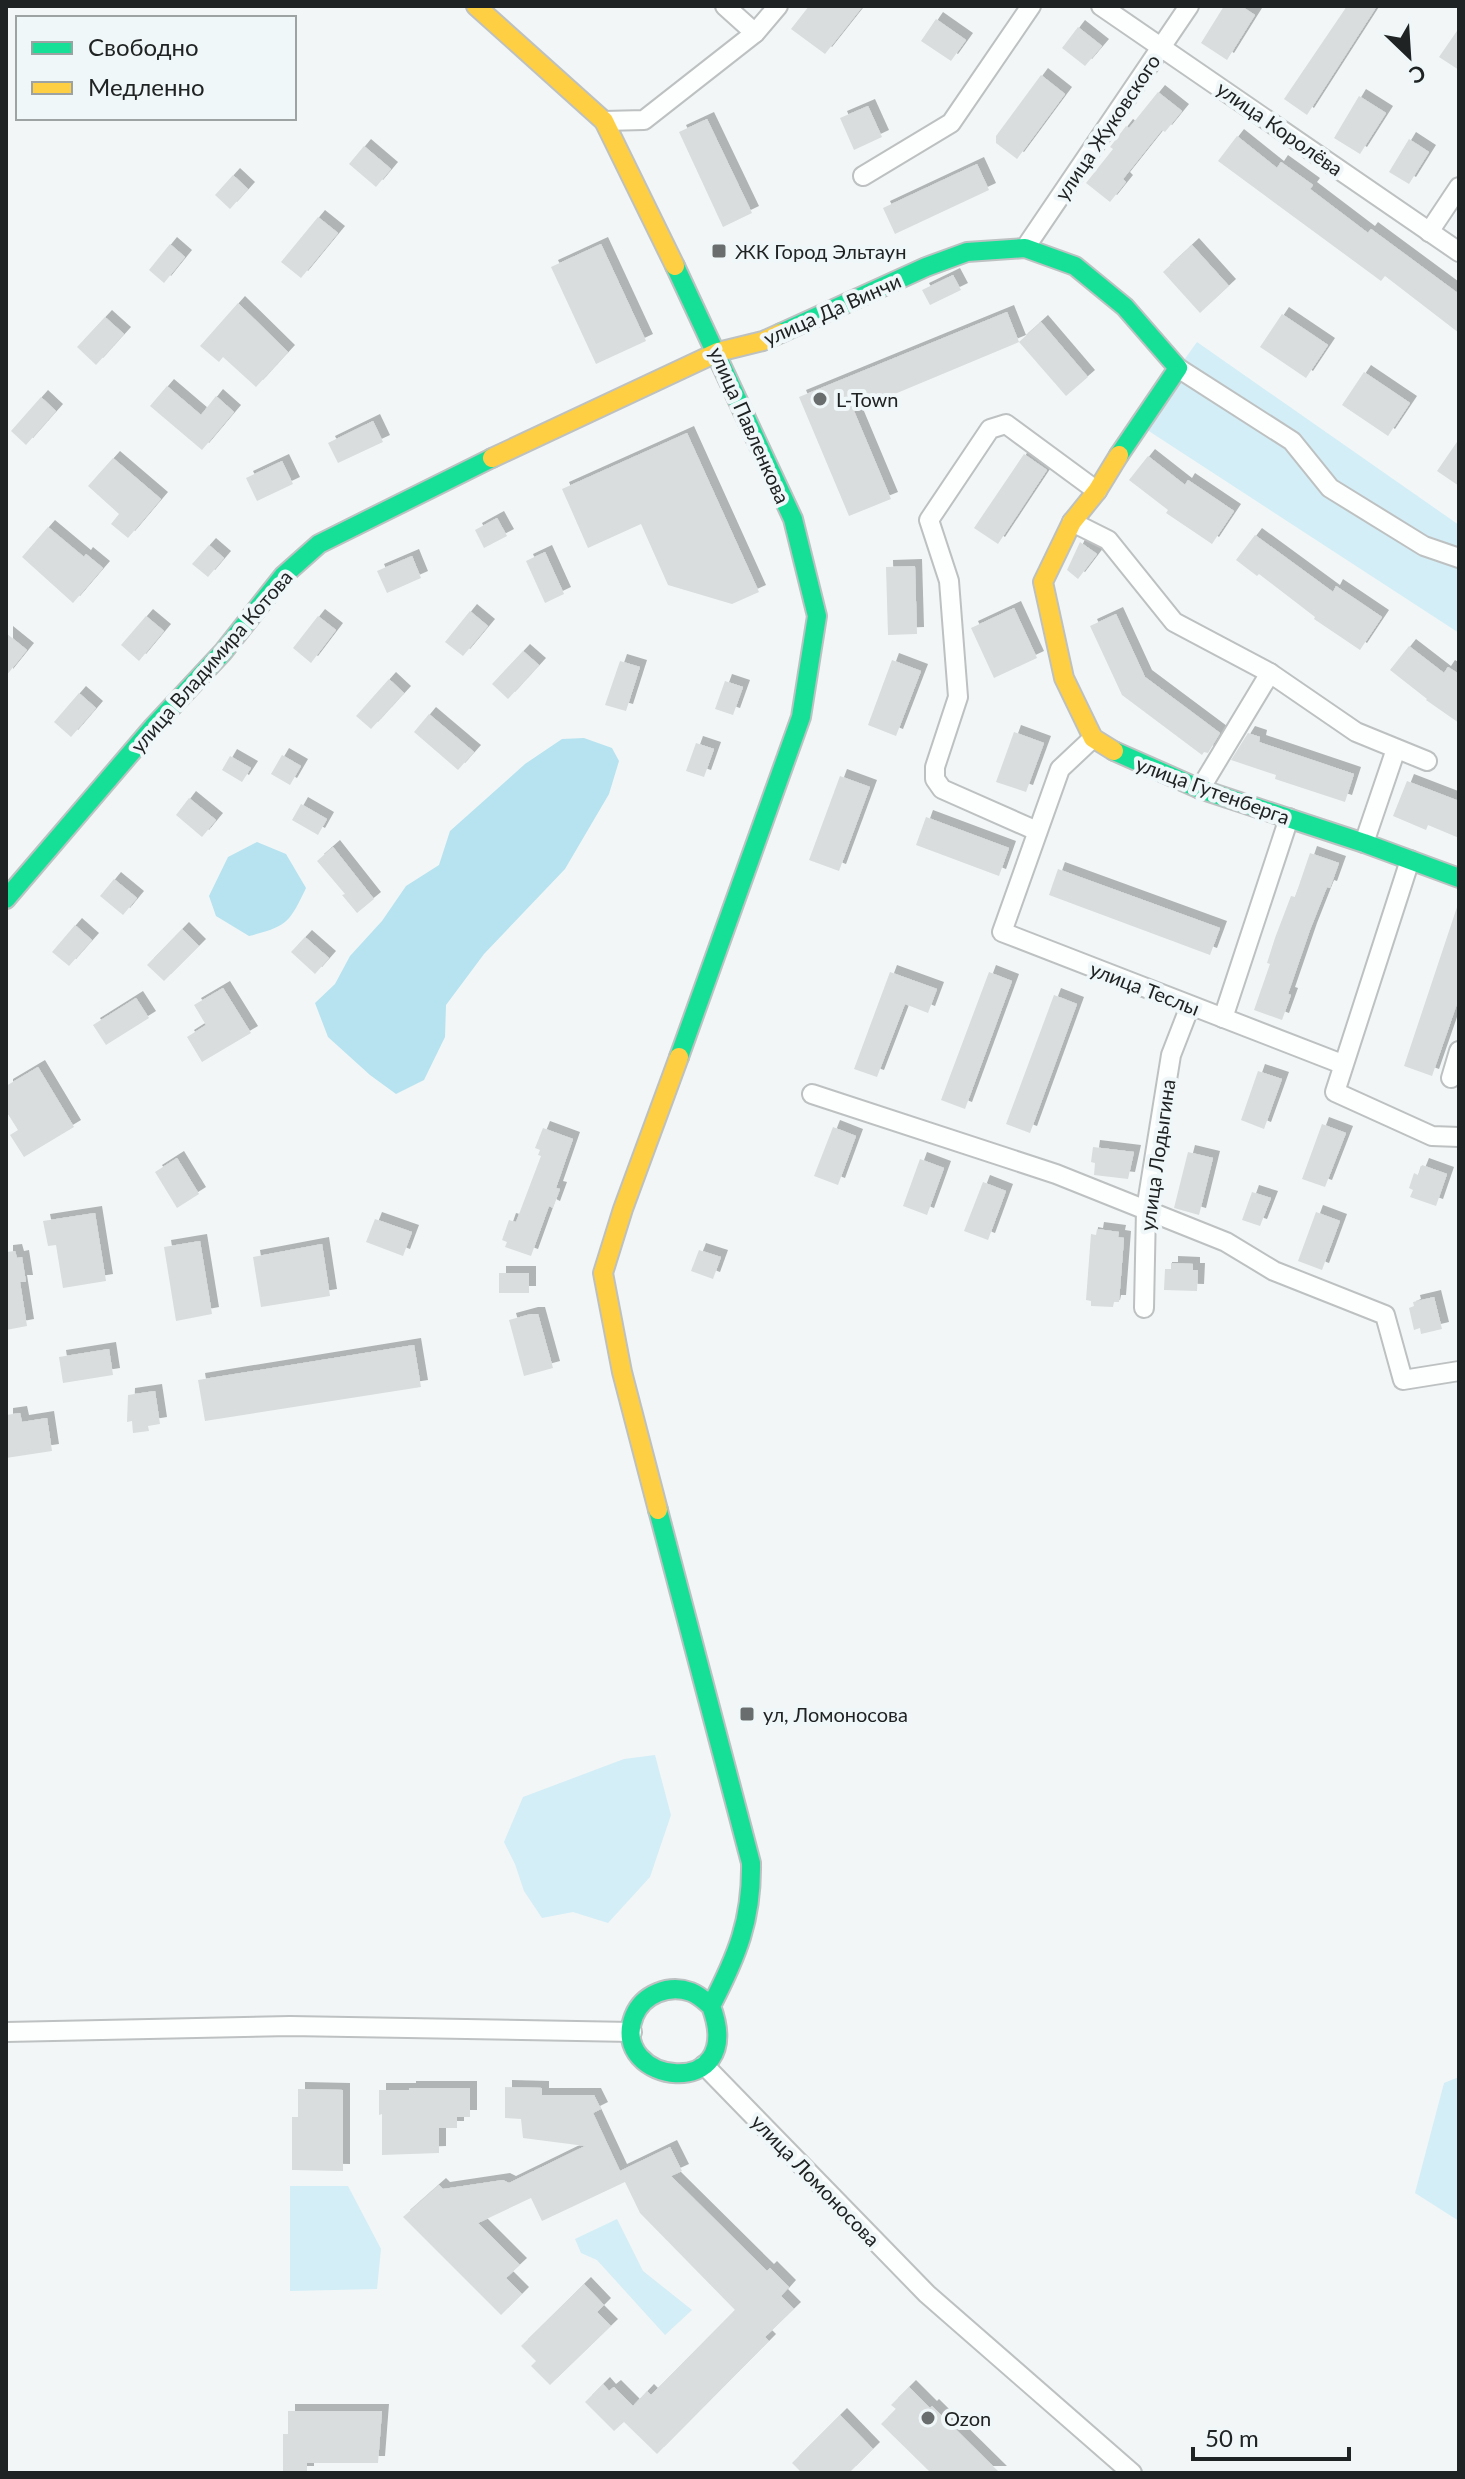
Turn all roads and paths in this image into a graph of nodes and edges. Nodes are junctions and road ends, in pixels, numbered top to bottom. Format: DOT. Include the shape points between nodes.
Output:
graph roads {
  1 [pos="476,6"];
  2 [pos="725,6"];
  3 [pos="778,6"];
  4 [pos="1031,6"];
  5 [pos="1101,6"];
  6 [pos="1189,6"];
  7 [pos="755,33"];
  8 [pos="1161,47"];
  9 [pos="604,121"];
  10 [pos="863,176"];
  11 [pos="1459,187"];
  12 [pos="1429,232"];
  13 [pos="1025,248"];
  14 [pos="1459,252"];
  15 [pos="718,352"];
  16 [pos="1178,368"];
  17 [pos="1097,491"];
  18 [pos="1072,522"];
  19 [pos="1459,558"];
  20 [pos="1270,673"];
  21 [pos="1093,738"];
  22 [pos="1396,749"];
  23 [pos="1427,761"];
  24 [pos="1200,789"];
  25 [pos="1289,818"];
  26 [pos="1037,831"];
  27 [pos="1364,843"];
  28 [pos="1410,860"];
  29 [pos="1459,878"];
  30 [pos="6,899"];
  31 [pos="1190,1006"];
  32 [pos="1223,1018"];
  33 [pos="1459,1051"];
  34 [pos="1342,1064"];
  35 [pos="1451,1078"];
  36 [pos="812,1094"];
  37 [pos="1459,1137"];
  38 [pos="1146,1210"];
  39 [pos="1144,1308"];
  40 [pos="1459,1371"];
  41 [pos="711,2006"];
  42 [pos="6,2032"];
  43 [pos="632,2032"];
  44 [pos="704,2065"];
  45 [pos="1132,2473"];
  1 -- 9 [label="street, улица Павленкова"];
  2 -- 7 [label="street"];
  3 -- 7 [label="street"];
  4 -- 10 [label="street" via="951,123"];
  5 -- 8 [label="street, улица Королёва"];
  6 -- 8 [label="street, улица Жуковского"];
  7 -- 9 [label="street" via="644,120"];
  8 -- 12 [label="street, улица Королёва"];
  8 -- 13 [label="street, улица Жуковского"];
  9 -- 15 [label="street, улица Павленкова"];
  11 -- 12 [label="street"];
  12 -- 14 [label="street, улица Королёва"];
  13 -- 15 [label="street, улица Да Винчи" via="967,252 763,341"];
  13 -- 16 [label="street, улица Да Винчи" via="1075,266 1125,307"];
  15 -- 30 [label="street, улица Владимира Котова" via="319,544 283,576"];
  15 -- 41 [label="street, улица Павленкова" via="793,519 817,616 801,717 603,1273 622,1372 751,1863 753,1898 741,1949"];
  16 -- 17 [label="street"];
  16 -- 19 [label="street, улица Да Винчи" via="1292,441 1330,488 1424,546"];
  17 -- 18 [label="street"];
  17 -- 26 [label="street" via="1006,424 990,429 929,520 949,581 958,697 935,779 942,789"];
  18 -- 20 [label="street" via="1108,540 1174,622"];
  18 -- 21 [label="street" via="1043,582 1064,678"];
  20 -- 22 [label="street" via="1356,732"];
  20 -- 24 [label="street"];
  21 -- 24 [label="street, улица Гутенберга"];
  21 -- 26 [label="street, улица Теслы" via="1060,769"];
  22 -- 23 [label="street"];
  22 -- 27 [label="street"];
  24 -- 25 [label="street, улица Гутенберга"];
  25 -- 27 [label="street, улица Гутенберга"];
  25 -- 32 [label="street"];
  26 -- 31 [label="street, улица Теслы" via="1002,932"];
  27 -- 28 [label="street, улица Гутенберга"];
  28 -- 29 [label="street, улица Гутенберга"];
  28 -- 34 [label="street"];
  31 -- 32 [label="street, улица Теслы"];
  31 -- 38 [label="street, улица Лодыгина" via="1171,1055"];
  32 -- 34 [label="street, улица Теслы"];
  33 -- 35 [label="street"];
  34 -- 37 [label="street" via="1335,1092 1432,1136"];
  36 -- 38 [label="street" via="1056,1174"];
  38 -- 39 [label="street, улица Лодыгина"];
  38 -- 40 [label="street" via="1226,1242 1274,1271 1385,1315 1403,1380"];
  41 -- 43 [label="street" via="693,1992 669,1988 648,1997 634,2016"];
  41 -- 44 [label="street" via="719,2026 716,2048"];
  42 -- 43 [label="street" via="290,2026"];
  43 -- 44 [label="street" via="641,2061 660,2074 683,2076"];
  44 -- 45 [label="street, улица Ломоносова" via="927,2294"];
}
